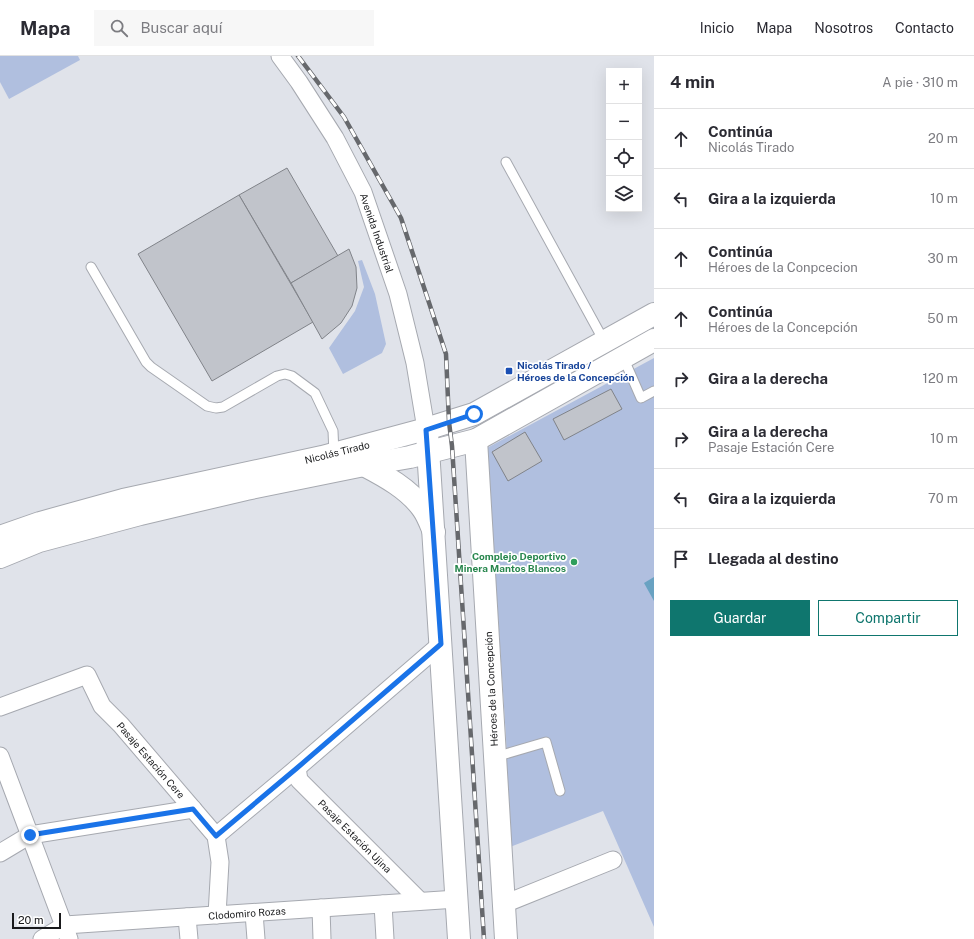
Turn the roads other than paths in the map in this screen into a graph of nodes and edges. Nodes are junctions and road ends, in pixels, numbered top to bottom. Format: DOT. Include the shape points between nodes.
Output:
graph roads {
  1 [pos="280,56"];
  2 [pos="506,162"];
  3 [pos="91,267"];
  4 [pos="654,314"];
  5 [pos="654,340"];
  6 [pos="604,341"];
  7 [pos="623,357"];
  8 [pos="654,391"];
  9 [pos="426,430"];
  10 [pos="476,440"];
  11 [pos="428,452"];
  12 [pos="334,454"];
  13 [pos="364,465"];
  14 [pos="434,532"];
  15 [pos="0,538"];
  16 [pos="0,556"];
  17 [pos="441,644"];
  18 [pos="0,707"];
  19 [pos="0,756"];
  20 [pos="495,757"];
  21 [pos="297,768"];
  22 [pos="560,791"];
  23 [pos="193,809"];
  24 [pos="30,835"];
  25 [pos="216,836"];
  26 [pos="0,853"];
  27 [pos="613,860"];
  28 [pos="457,899"];
  29 [pos="420,901"];
  30 [pos="383,904"];
  31 [pos="504,904"];
  32 [pos="320,908"];
  33 [pos="254,913"];
  34 [pos="217,915"];
  35 [pos="187,917"];
  36 [pos="67,932"];
  37 [pos="42,939"];
  38 [pos="189,939"];
  39 [pos="256,939"];
  40 [pos="322,939"];
  41 [pos="385,939"];
  42 [pos="459,939"];
  43 [pos="506,939"];
  1 -- 9 [label="street, Avenida Industrial" via="335,138 363,192 398,294 415,363"];
  2 -- 6 [label="lane"];
  3 -- 12 [label="lane" via="146,362 156,371 207,406 216,408 223,407 277,376 292,376 315,393 333,431"];
  4 -- 6 [label="main road, Nicolás Tirado"];
  5 -- 7 [label="main road, Nicolás Tirado"];
  6 -- 9 [label="main road, Nicolás Tirado" via="474,414"];
  7 -- 8 [label="lane" via="641,398"];
  7 -- 10 [label="main road, Nicolás Tirado"];
  9 -- 11 [label="main road"];
  9 -- 12 [label="main road, Nicolás Tirado"];
  10 -- 11 [label="main road, Nicolás Tirado"];
  10 -- 20 [label="main road, Héroes de la Concepción"];
  11 -- 13 [label="main road, Nicolás Tirado"];
  11 -- 14 [label="main road"];
  12 -- 15 [label="main road, Nicolás Tirado" via="122,500 40,523"];
  13 -- 14 [label="main road" via="406,490 423,509"];
  13 -- 16 [label="main road, Nicolás Tirado" via="140,514 38,541"];
  14 -- 17 [label="main road"];
  17 -- 21 [label="street"];
  17 -- 28 [label="main road"];
  18 -- 23 [label="street, Pasaje Estación Cere" via="87,675 102,706"];
  19 -- 24 [label="street"];
  20 -- 22 [label="lane" via="546,742"];
  20 -- 31 [label="main road, Héroes de la Concepción"];
  21 -- 25 [label="street"];
  21 -- 29 [label="street, Pasaje Estación Ujina" via="299,780"];
  23 -- 24 [label="street"];
  23 -- 25 [label="street, Pasaje Estación Cere"];
  24 -- 26 [label="street"];
  24 -- 36 [label="street"];
  25 -- 34 [label="street" via="220,862"];
  27 -- 31 [label="street"];
  28 -- 29 [label="street, Clodomiro Rozas"];
  28 -- 42 [label="main road"];
  29 -- 30 [label="street, Clodomiro Rozas"];
  30 -- 32 [label="street, Clodomiro Rozas"];
  30 -- 41 [label="street"];
  31 -- 43 [label="main road, Héroes de la Concepción"];
  32 -- 33 [label="street, Clodomiro Rozas"];
  32 -- 40 [label="street"];
  33 -- 34 [label="street, Clodomiro Rozas"];
  33 -- 39 [label="street"];
  34 -- 35 [label="street, Clodomiro Rozas"];
  35 -- 36 [label="street, Clodomiro Rozas"];
  35 -- 38 [label="street"];
  36 -- 37 [label="street, Clodomiro Rozas"];
}
